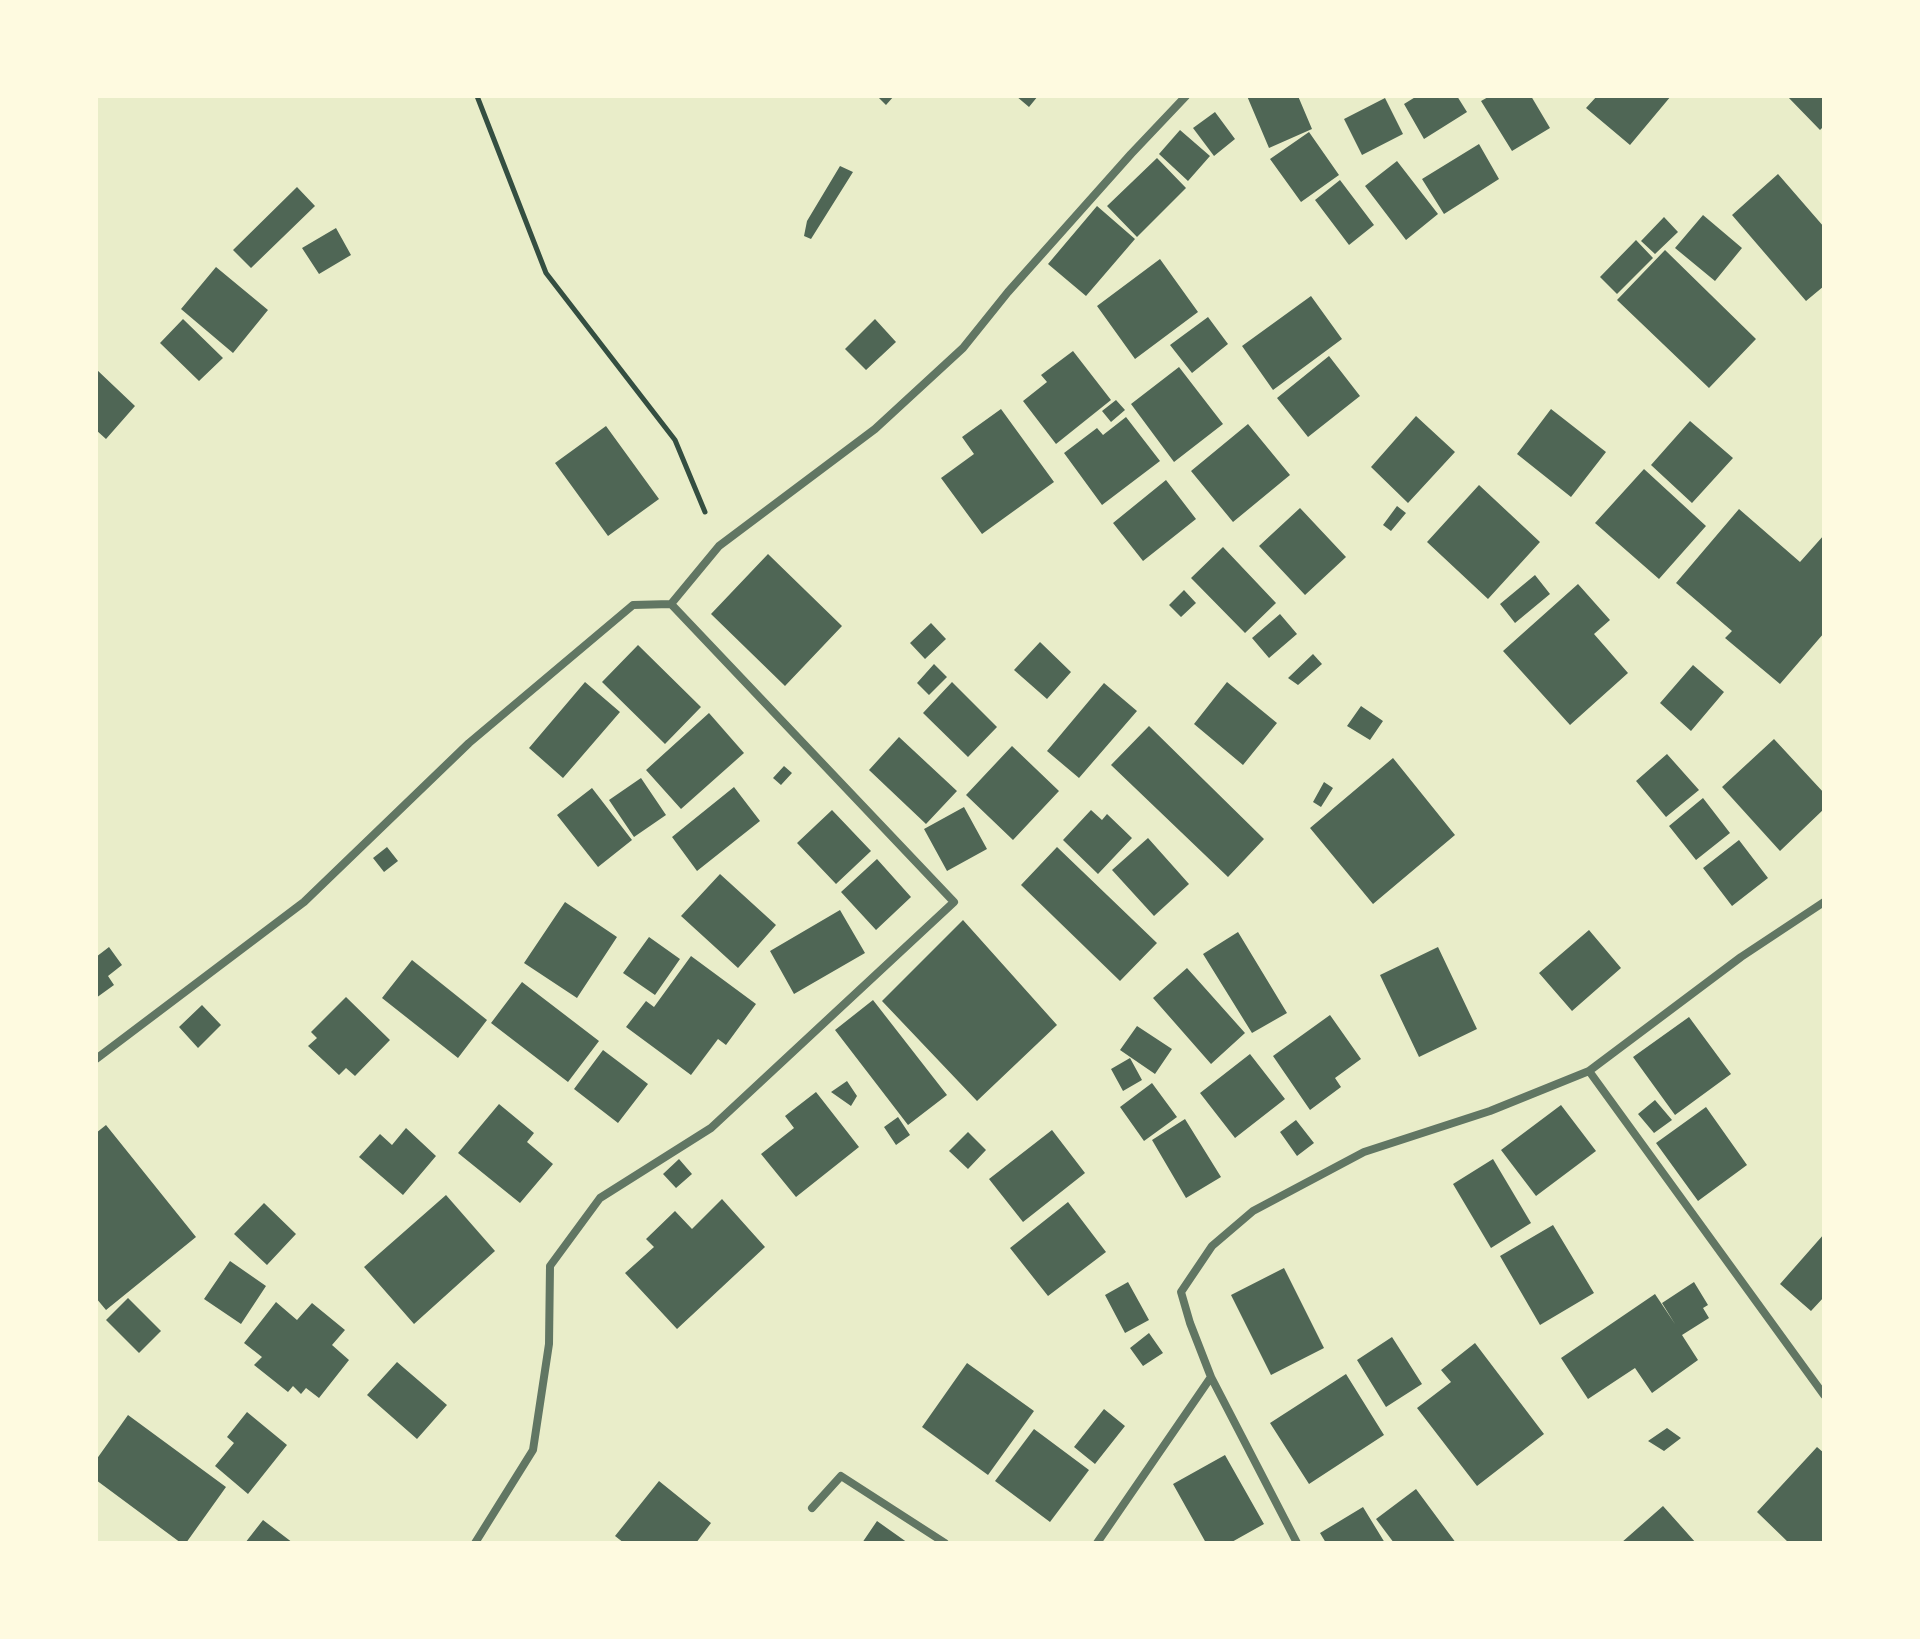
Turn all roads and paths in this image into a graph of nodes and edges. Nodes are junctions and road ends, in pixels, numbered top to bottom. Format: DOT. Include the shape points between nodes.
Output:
graph roads {
  1 [pos="477,96"];
  2 [pos="1186,96"];
  3 [pos="719,546"];
  4 [pos="671,604"];
  5 [pos="1824,902"];
  6 [pos="96,1059"];
  7 [pos="1589,1071"];
  8 [pos="1211,1377"];
  9 [pos="1824,1395"];
  10 [pos="812,1508"];
  11 [pos="475,1543"];
  12 [pos="945,1543"];
  13 [pos="1097,1543"];
  14 [pos="1297,1543"];
  1 -- 3 [label="path" via="546,273 675,440"];
  2 -- 3 [label="street" via="963,348 875,429"];
  3 -- 4 [label="street"];
  4 -- 6 [label="street" via="633,605 469,743 304,902"];
  4 -- 11 [label="street" via="954,902 711,1128 600,1198 591,1210 550,1266 549,1344 533,1450"];
  5 -- 7 [label="street"];
  7 -- 8 [label="street" via="1490,1111 1364,1152 1253,1211 1212,1246 1181,1292"];
  7 -- 9 [label="street"];
  8 -- 13 [label="street"];
  8 -- 14 [label="street"];
  10 -- 12 [label="street" via="841,1476"];
}
